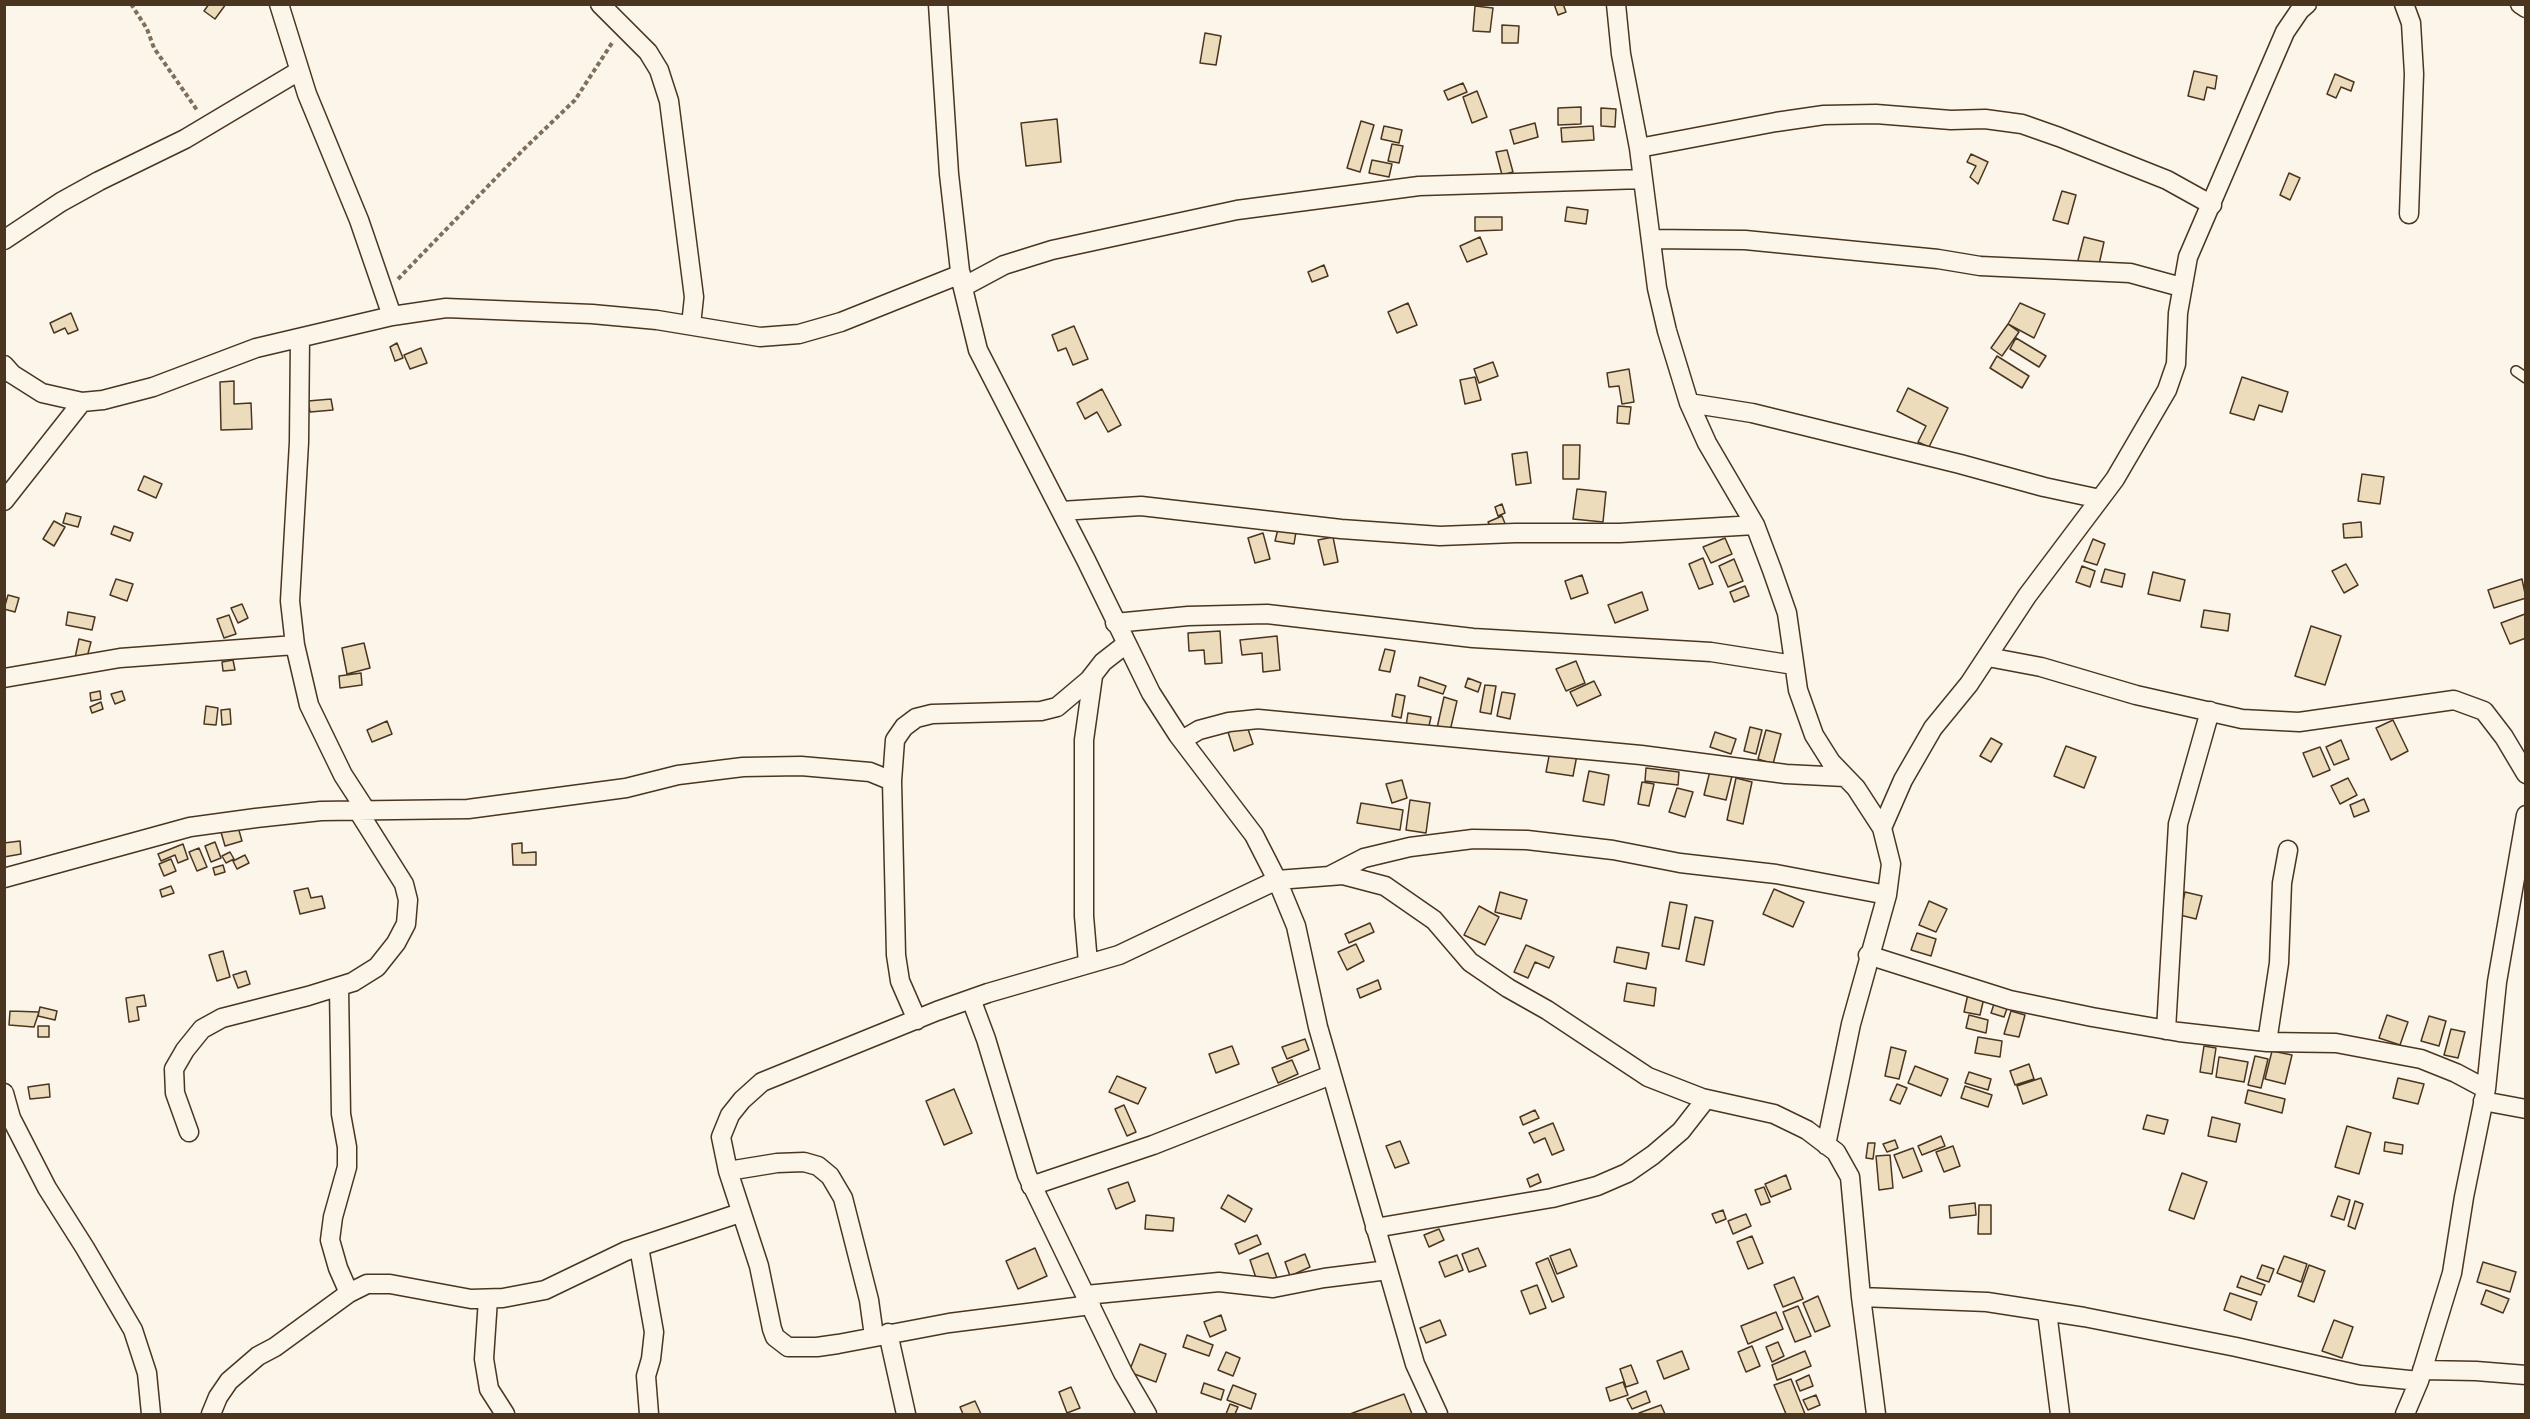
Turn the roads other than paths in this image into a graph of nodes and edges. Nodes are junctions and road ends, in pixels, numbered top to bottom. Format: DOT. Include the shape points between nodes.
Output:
graph roads {
  1 [pos="279,4"];
  2 [pos="600,4"];
  3 [pos="938,4"];
  4 [pos="1616,4"];
  5 [pos="2307,4"];
  6 [pos="2404,4"];
  7 [pos="2520,4"];
  8 [pos="2526,8"];
  9 [pos="299,71"];
  10 [pos="1639,148"];
  11 [pos="1643,179"];
  12 [pos="2212,205"];
  13 [pos="2409,214"];
  14 [pos="1651,239"];
  15 [pos="4,240"];
  16 [pos="962,281"];
  17 [pos="2181,287"];
  18 [pos="392,316"];
  19 [pos="691,325"];
  20 [pos="300,338"];
  21 [pos="4,365"];
  22 [pos="2516,371"];
  23 [pos="2526,378"];
  24 [pos="82,402"];
  25 [pos="1689,403"];
  26 [pos="2100,499"];
  27 [pos="4,501"];
  28 [pos="1061,511"];
  29 [pos="1755,525"];
  30 [pos="1115,623"];
  31 [pos="1126,644"];
  32 [pos="295,645"];
  33 [pos="1988,657"];
  34 [pos="1794,665"];
  35 [pos="1093,676"];
  36 [pos="4,678"];
  37 [pos="2210,711"];
  38 [pos="1182,740"];
  39 [pos="2526,774"];
  40 [pos="1845,777"];
  41 [pos="892,781"];
  42 [pos="362,811"];
  43 [pos="2526,815"];
  44 [pos="1882,828"];
  45 [pos="2288,850"];
  46 [pos="1330,876"];
  47 [pos="4,878"];
  48 [pos="1277,880"];
  49 [pos="1887,895"];
  50 [pos="1868,955"];
  51 [pos="1088,963"];
  52 [pos="339,987"];
  53 [pos="971,999"];
  54 [pos="916,1020"];
  55 [pos="2166,1030"];
  56 [pos="2267,1042"];
  57 [pos="1331,1076"];
  58 [pos="4,1093"];
  59 [pos="2485,1095"];
  60 [pos="1706,1099"];
  61 [pos="2526,1108"];
  62 [pos="189,1132"];
  63 [pos="1826,1144"];
  64 [pos="728,1171"];
  65 [pos="1031,1186"];
  66 [pos="740,1213"];
  67 [pos="1375,1228"];
  68 [pos="639,1247"];
  69 [pos="1388,1270"];
  70 [pos="349,1293"];
  71 [pos="1861,1298"];
  72 [pos="488,1299"];
  73 [pos="1088,1300"];
  74 [pos="2047,1312"];
  75 [pos="881,1335"];
  76 [pos="2526,1375"];
  77 [pos="2421,1376"];
  78 [pos="151,1414"];
  79 [pos="211,1414"];
  80 [pos="505,1414"];
  81 [pos="649,1414"];
  82 [pos="906,1414"];
  83 [pos="1147,1414"];
  84 [pos="1438,1414"];
  85 [pos="1876,1414"];
  86 [pos="2060,1414"];
  87 [pos="2405,1414"];
  1 -- 9 [label="street"];
  2 -- 19 [label="street" via="648,52 659,70 669,101 694,297"];
  3 -- 16 [label="street" via="949,174"];
  4 -- 10 [label="street"];
  5 -- 12 [label="street" via="2285,32"];
  6 -- 13 [label="street" via="2411,23 2414,74"];
  7 -- 8 [label="street"];
  9 -- 15 [label="street" via="207,126 61,202"];
  9 -- 18 [label="street" via="359,220"];
  10 -- 11 [label="street"];
  10 -- 12 [label="street" via="1824,116 1986,119 2022,124 2059,137 2167,180"];
  11 -- 14 [label="street"];
  11 -- 16 [label="street" via="1419,186 1237,210 1052,250"];
  12 -- 17 [label="street" via="2188,257"];
  14 -- 17 [label="street" via="1745,240 1980,266 2130,273"];
  14 -- 25 [label="street" via="1657,288"];
  16 -- 19 [label="street" via="799,334 760,337"];
  16 -- 28 [label="street" via="978,350"];
  17 -- 26 [label="street" via="2176,364 2167,390"];
  18 -- 19 [label="street" via="446,308 592,314"];
  18 -- 20 [label="street"];
  20 -- 24 [label="street" via="256,348 153,387"];
  20 -- 32 [label="street" via="290,601"];
  21 -- 24 [label="street" via="42,393"];
  22 -- 23 [label="lane"];
  24 -- 27 [label="street"];
  25 -- 26 [label="street" via="1752,413"];
  25 -- 29 [label="street" via="1707,443"];
  26 -- 33 [label="street" via="2027,596"];
  28 -- 29 [label="street" via="1141,506 1440,536 1620,533"];
  28 -- 30 [label="street"];
  29 -- 34 [label="street" via="1787,613"];
  30 -- 31 [label="street"];
  30 -- 34 [label="street" via="1268,614 1473,638 1711,652"];
  31 -- 35 [label="street" via="1103,662"];
  31 -- 38 [label="street" via="1151,693"];
  32 -- 36 [label="street" via="120,658"];
  32 -- 42 [label="street" via="309,705"];
  33 -- 37 [label="street"];
  33 -- 44 [label="street" via="1933,728 1902,780"];
  34 -- 40 [label="street" via="1798,690 1814,735"];
  35 -- 41 [label="street" via="1056,707 1041,711 932,714 916,718 896,740"];
  35 -- 51 [label="street" via="1084,741 1084,916"];
  37 -- 39 [label="street" via="2242,719 2299,722 2454,700 2484,711"];
  37 -- 55 [label="street" via="2178,824"];
  38 -- 40 [label="street" via="1199,730 1258,719"];
  38 -- 48 [label="street" via="1254,835"];
  40 -- 44 [label="street"];
  41 -- 42 [label="street" via="870,772 801,766 742,767 678,775 626,788 468,809"];
  41 -- 54 [label="street" via="896,955 900,981"];
  42 -- 47 [label="street" via="321,811 190,827"];
  42 -- 52 [label="street" via="404,885 408,900 406,924 377,967"];
  43 -- 59 [label="street" via="2497,982"];
  44 -- 49 [label="street" via="1891,864"];
  45 -- 56 [label="street"];
  46 -- 48 [label="street"];
  46 -- 49 [label="street" via="1364,858 1473,838 1613,850"];
  46 -- 60 [label="street" via="1343,875 1385,886 1434,920 1470,962 1508,988 1648,1077"];
  48 -- 51 [label="street" via="1119,955"];
  48 -- 57 [label="street" via="1296,926"];
  49 -- 50 [label="street"];
  50 -- 55 [label="street" via="2010,1000"];
  50 -- 63 [label="street"];
  51 -- 53 [label="street"];
  52 -- 62 [label="street" via="222,1018 202,1029 174,1069 175,1093"];
  52 -- 70 [label="street" via="341,1114 348,1147 330,1240"];
  53 -- 54 [label="street"];
  53 -- 65 [label="street"];
  54 -- 64 [label="street" via="762,1082 730,1115 721,1137"];
  55 -- 56 [label="street"];
  56 -- 59 [label="street" via="2336,1043 2421,1059 2448,1069"];
  57 -- 65 [label="street" via="1153,1145"];
  57 -- 67 [label="street"];
  58 -- 78 [label="street" via="11,1118 46,1188 133,1330 147,1373"];
  59 -- 61 [label="street"];
  59 -- 77 [label="street" via="2452,1273"];
  60 -- 63 [label="street" via="1774,1114"];
  60 -- 67 [label="street" via="1681,1131 1653,1155 1628,1173 1597,1186 1552,1198"];
  63 -- 71 [label="street" via="1836,1152 1850,1178"];
  64 -- 66 [label="street"];
  64 -- 75 [label="street" via="804,1162 818,1166 830,1176 843,1198"];
  65 -- 73 [label="street"];
  66 -- 68 [label="street"];
  66 -- 75 [label="street" via="759,1266 772,1329 780,1342 788,1347 817,1347"];
  67 -- 69 [label="street"];
  68 -- 72 [label="street" via="545,1290"];
  68 -- 81 [label="street" via="654,1332 646,1376"];
  69 -- 73 [label="street" via="1273,1288 1219,1282"];
  69 -- 84 [label="street" via="1415,1364"];
  70 -- 72 [label="street" via="367,1284 390,1284"];
  70 -- 79 [label="street" via="243,1368 229,1381"];
  71 -- 74 [label="street" via="1987,1302"];
  71 -- 85 [label="street"];
  72 -- 80 [label="street" via="484,1359 489,1389"];
  73 -- 75 [label="street"];
  73 -- 83 [label="street"];
  74 -- 77 [label="street" via="2360,1375"];
  74 -- 86 [label="street"];
  75 -- 82 [label="street"];
  76 -- 77 [label="street" via="2476,1371"];
  77 -- 87 [label="street"];
}
